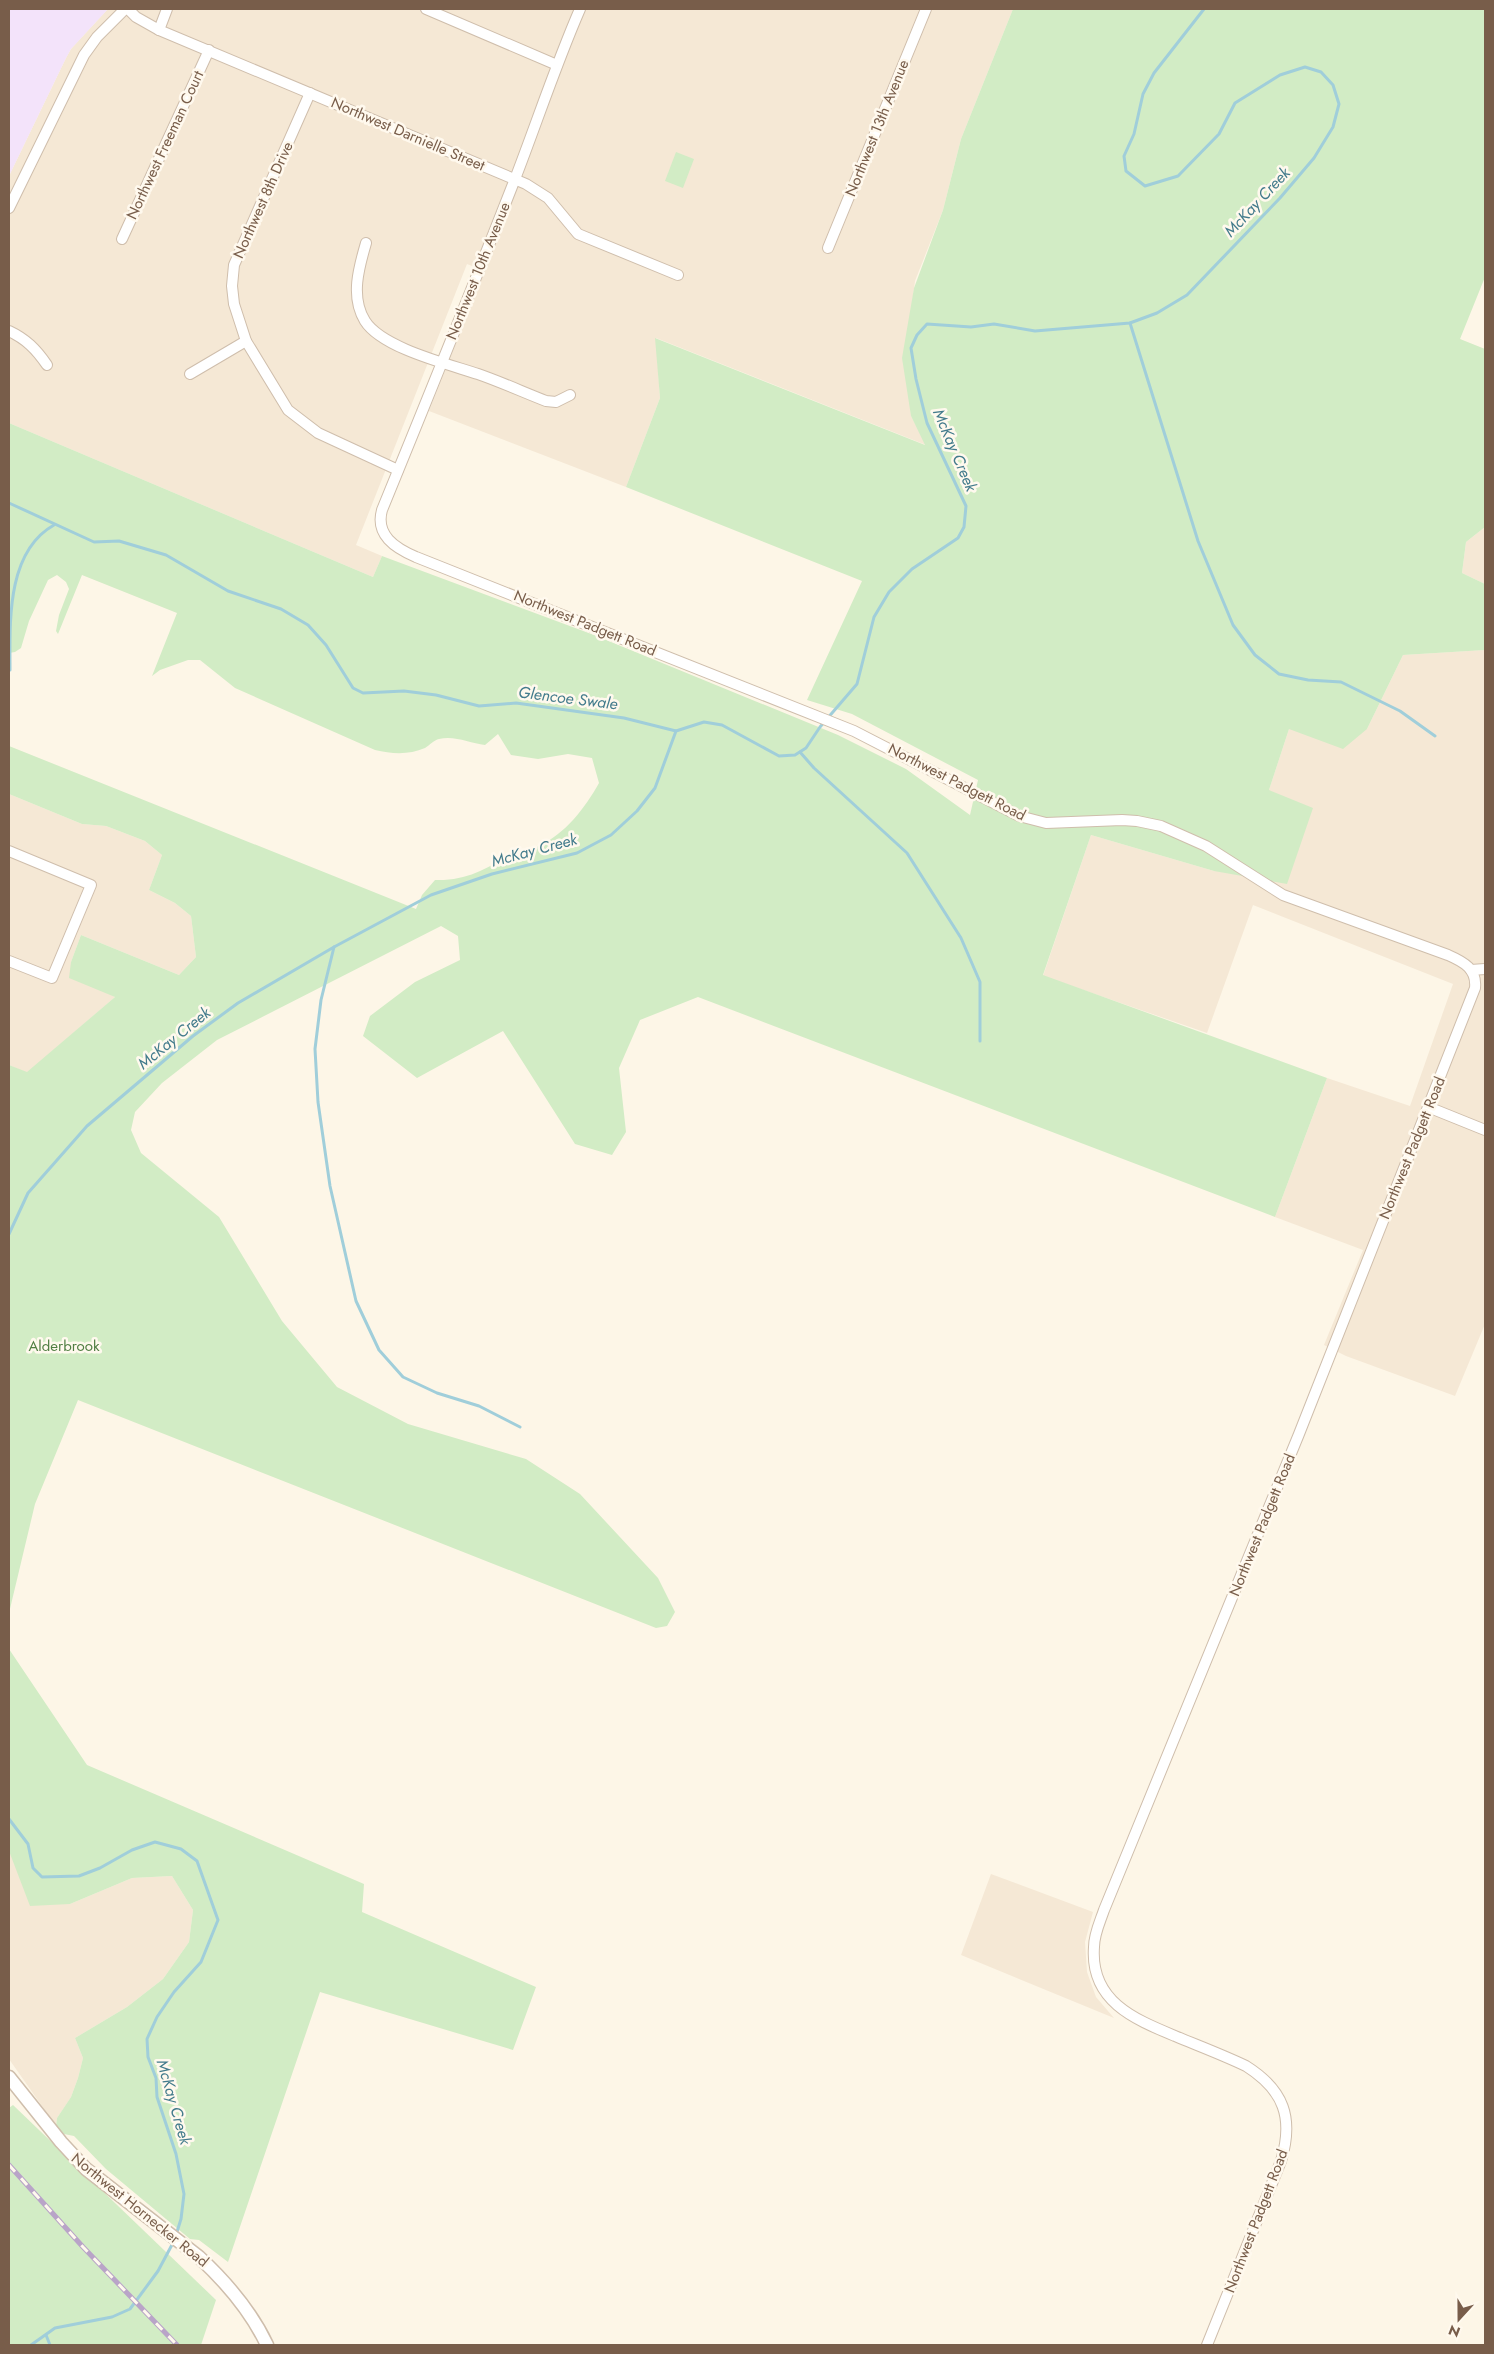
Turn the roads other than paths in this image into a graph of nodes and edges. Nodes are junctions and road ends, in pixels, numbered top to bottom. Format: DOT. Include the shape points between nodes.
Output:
graph roads {
  1 [pos="126,9"];
  2 [pos="167,9"];
  3 [pos="426,9"];
  4 [pos="580,9"];
  5 [pos="926,9"];
  6 [pos="159,30"];
  7 [pos="209,50"];
  8 [pos="557,65"];
  9 [pos="310,93"];
  10 [pos="515,179"];
  11 [pos="9,208"];
  12 [pos="122,239"];
  13 [pos="366,243"];
  14 [pos="828,248"];
  15 [pos="678,275"];
  16 [pos="9,331"];
  17 [pos="246,341"];
  18 [pos="441,363"];
  19 [pos="47,365"];
  20 [pos="190,374"];
  21 [pos="570,395"];
  22 [pos="398,470"];
  23 [pos="383,533"];
  24 [pos="9,852"];
  25 [pos="9,961"];
  26 [pos="1485,969"];
  27 [pos="1471,970"];
  28 [pos="1428,1107"];
  29 [pos="1485,1130"];
  30 [pos="9,2077"];
  31 [pos="267,2345"];
  32 [pos="1207,2345"];
  1 -- 6 [label="street, Northwest Darnielle Street"];
  1 -- 11 [label="street" via="84,55"];
  2 -- 6 [label="street"];
  3 -- 8 [label="street"];
  4 -- 8 [label="street, Northwest 10th Avenue"];
  5 -- 14 [label="street, Northwest 13th Avenue"];
  6 -- 7 [label="street, Northwest Darnielle Street"];
  7 -- 9 [label="street, Northwest Darnielle Street"];
  7 -- 12 [label="street, Northwest Freeman Court"];
  8 -- 10 [label="street, Northwest 10th Avenue"];
  9 -- 10 [label="street, Northwest Darnielle Street"];
  9 -- 17 [label="street, Northwest 8th Drive" via="234,265 234,304"];
  10 -- 15 [label="street, Northwest Darnielle Street" via="542,193 578,234"];
  10 -- 18 [label="street, Northwest 10th Avenue"];
  13 -- 18 [label="street" via="356,285 364,321 389,341"];
  16 -- 19 [label="street" via="37,350"];
  17 -- 20 [label="street"];
  17 -- 22 [label="street, Northwest 8th Drive" via="288,410 318,433"];
  18 -- 21 [label="street" via="551,402"];
  18 -- 22 [label="street, Northwest 10th Avenue"];
  22 -- 23 [label="street, Northwest 10th Avenue" via="381,516"];
  23 -- 27 [label="street, Northwest Padgett Road" via="396,547 416,557 854,731 1019,816 1061,823 1137,821 1174,831 1220,854 1283,895 1448,955"];
  24 -- 25 [label="street" via="91,885 52,978"];
  26 -- 27 [label="street"];
  27 -- 28 [label="street, Northwest Padgett Road" via="1475,988"];
  28 -- 29 [label="street"];
  28 -- 32 [label="street, Northwest Padgett Road" via="1094,1941 1094,1958 1100,1981 1119,2008 1139,2020 1246,2066 1273,2089 1284,2110 1287,2135 1281,2160"];
  30 -- 31 [label="street, Northwest Hornecker Road" via="70,2152 193,2252 233,2292"];
}
